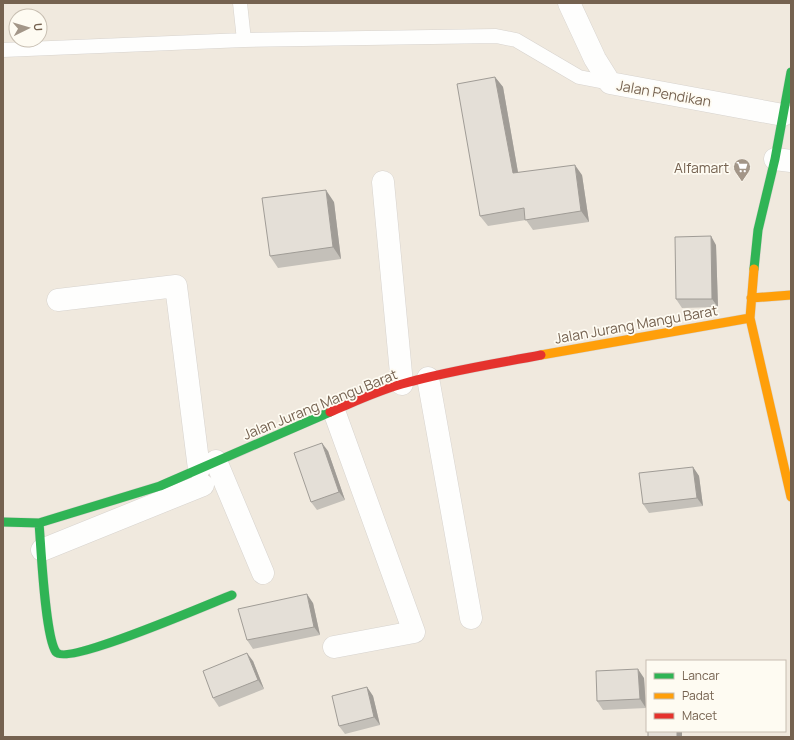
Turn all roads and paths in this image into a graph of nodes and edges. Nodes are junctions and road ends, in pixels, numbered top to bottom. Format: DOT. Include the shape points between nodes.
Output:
graph roads {
  1 [pos="240,3"];
  2 [pos="569,3"];
  3 [pos="244,40"];
  4 [pos="3,50"];
  5 [pos="791,72"];
  6 [pos="610,83"];
  7 [pos="783,115"];
  8 [pos="783,160"];
  9 [pos="384,182"];
  10 [pos="791,295"];
  11 [pos="751,298"];
  12 [pos="58,300"];
  13 [pos="750,318"];
  14 [pos="428,378"];
  15 [pos="402,384"];
  16 [pos="334,411"];
  17 [pos="787,462"];
  18 [pos="206,472"];
  19 [pos="791,497"];
  20 [pos="3,522"];
  21 [pos="39,523"];
  22 [pos="42,550"];
  23 [pos="263,573"];
  24 [pos="232,595"];
  25 [pos="471,618"];
  26 [pos="334,647"];
  1 -- 3 [label="lane"];
  2 -- 6 [label="street, Jalan Pendikan" via="595,59"];
  3 -- 4 [label="lane"];
  3 -- 6 [label="lane" via="496,36 516,40 579,77"];
  5 -- 7 [label="street"];
  6 -- 7 [label="street, Jalan Pendikan"];
  7 -- 8 [label="street"];
  8 -- 11 [label="street" via="758,230"];
  9 -- 15 [label="street"];
  10 -- 11 [label="street"];
  11 -- 13 [label="street"];
  12 -- 18 [label="street" via="176,286"];
  13 -- 14 [label="street, Jalan Jurang Mangu Barat" via="470,368"];
  13 -- 17 [label="street"];
  14 -- 15 [label="street, Jalan Jurang Mangu Barat"];
  14 -- 25 [label="street"];
  15 -- 16 [label="street, Jalan Jurang Mangu Barat"];
  16 -- 18 [label="street, Jalan Jurang Mangu Barat"];
  16 -- 26 [label="street" via="414,632"];
  17 -- 19 [label="street"];
  18 -- 21 [label="street, Jalan Jurang Mangu Barat"];
  18 -- 22 [label="street"];
  18 -- 23 [label="street"];
  20 -- 21 [label="street, Jalan Jurang Mangu Barat"];
  21 -- 22 [label="street"];
  22 -- 24 [label="street" via="49,633 56,652 61,655 102,646"];
}
